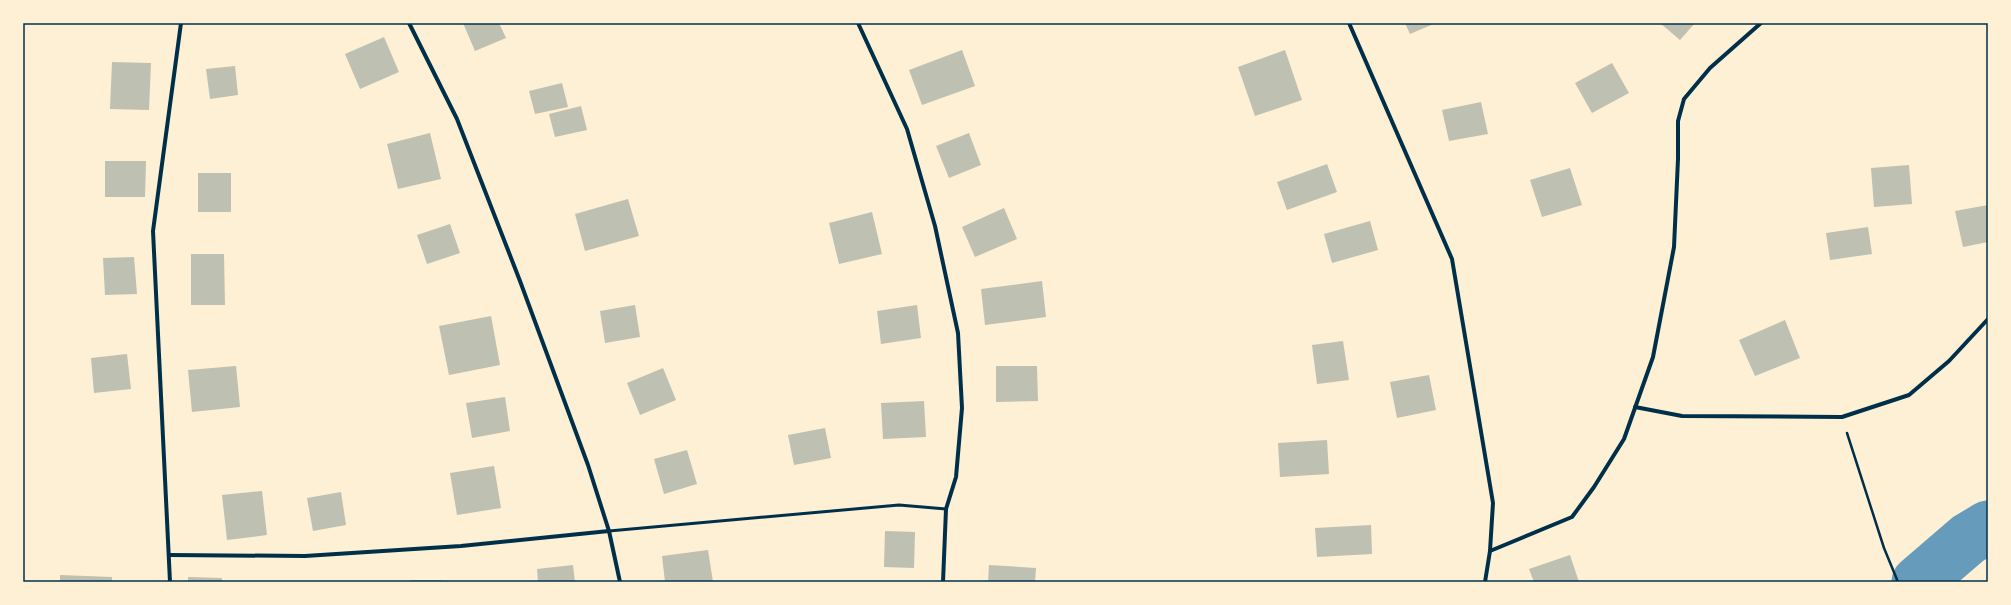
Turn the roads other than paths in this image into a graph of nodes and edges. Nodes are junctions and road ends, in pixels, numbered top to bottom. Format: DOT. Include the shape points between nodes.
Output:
graph roads {
  1 [pos="181,23"];
  2 [pos="410,23"];
  3 [pos="858,23"];
  4 [pos="1349,23"];
  5 [pos="1761,23"];
  6 [pos="1988,320"];
  7 [pos="1635,407"];
  8 [pos="946,509"];
  9 [pos="609,531"];
  10 [pos="1490,551"];
  11 [pos="170,555"];
  12 [pos="170,582"];
  13 [pos="620,582"];
  14 [pos="943,582"];
  15 [pos="1485,582"];
  1 -- 11 [label="street" via="154,232 160,402"];
  2 -- 9 [label="street" via="458,119 586,458"];
  3 -- 8 [label="street" via="907,129 935,226 958,333 962,408 956,477"];
  4 -- 10 [label="street" via="1452,259 1493,502"];
  5 -- 7 [label="street" via="1710,68 1684,99 1678,121 1674,248 1653,357"];
  6 -- 7 [label="street" via="1949,361 1909,395 1842,417 1682,416"];
  7 -- 10 [label="street" via="1624,439 1594,487 1572,516"];
  8 -- 9 [label="lane" via="899,505"];
  8 -- 14 [label="street"];
  9 -- 11 [label="street" via="462,546 305,556"];
  9 -- 13 [label="street"];
  10 -- 15 [label="street"];
  11 -- 12 [label="street"];
}
